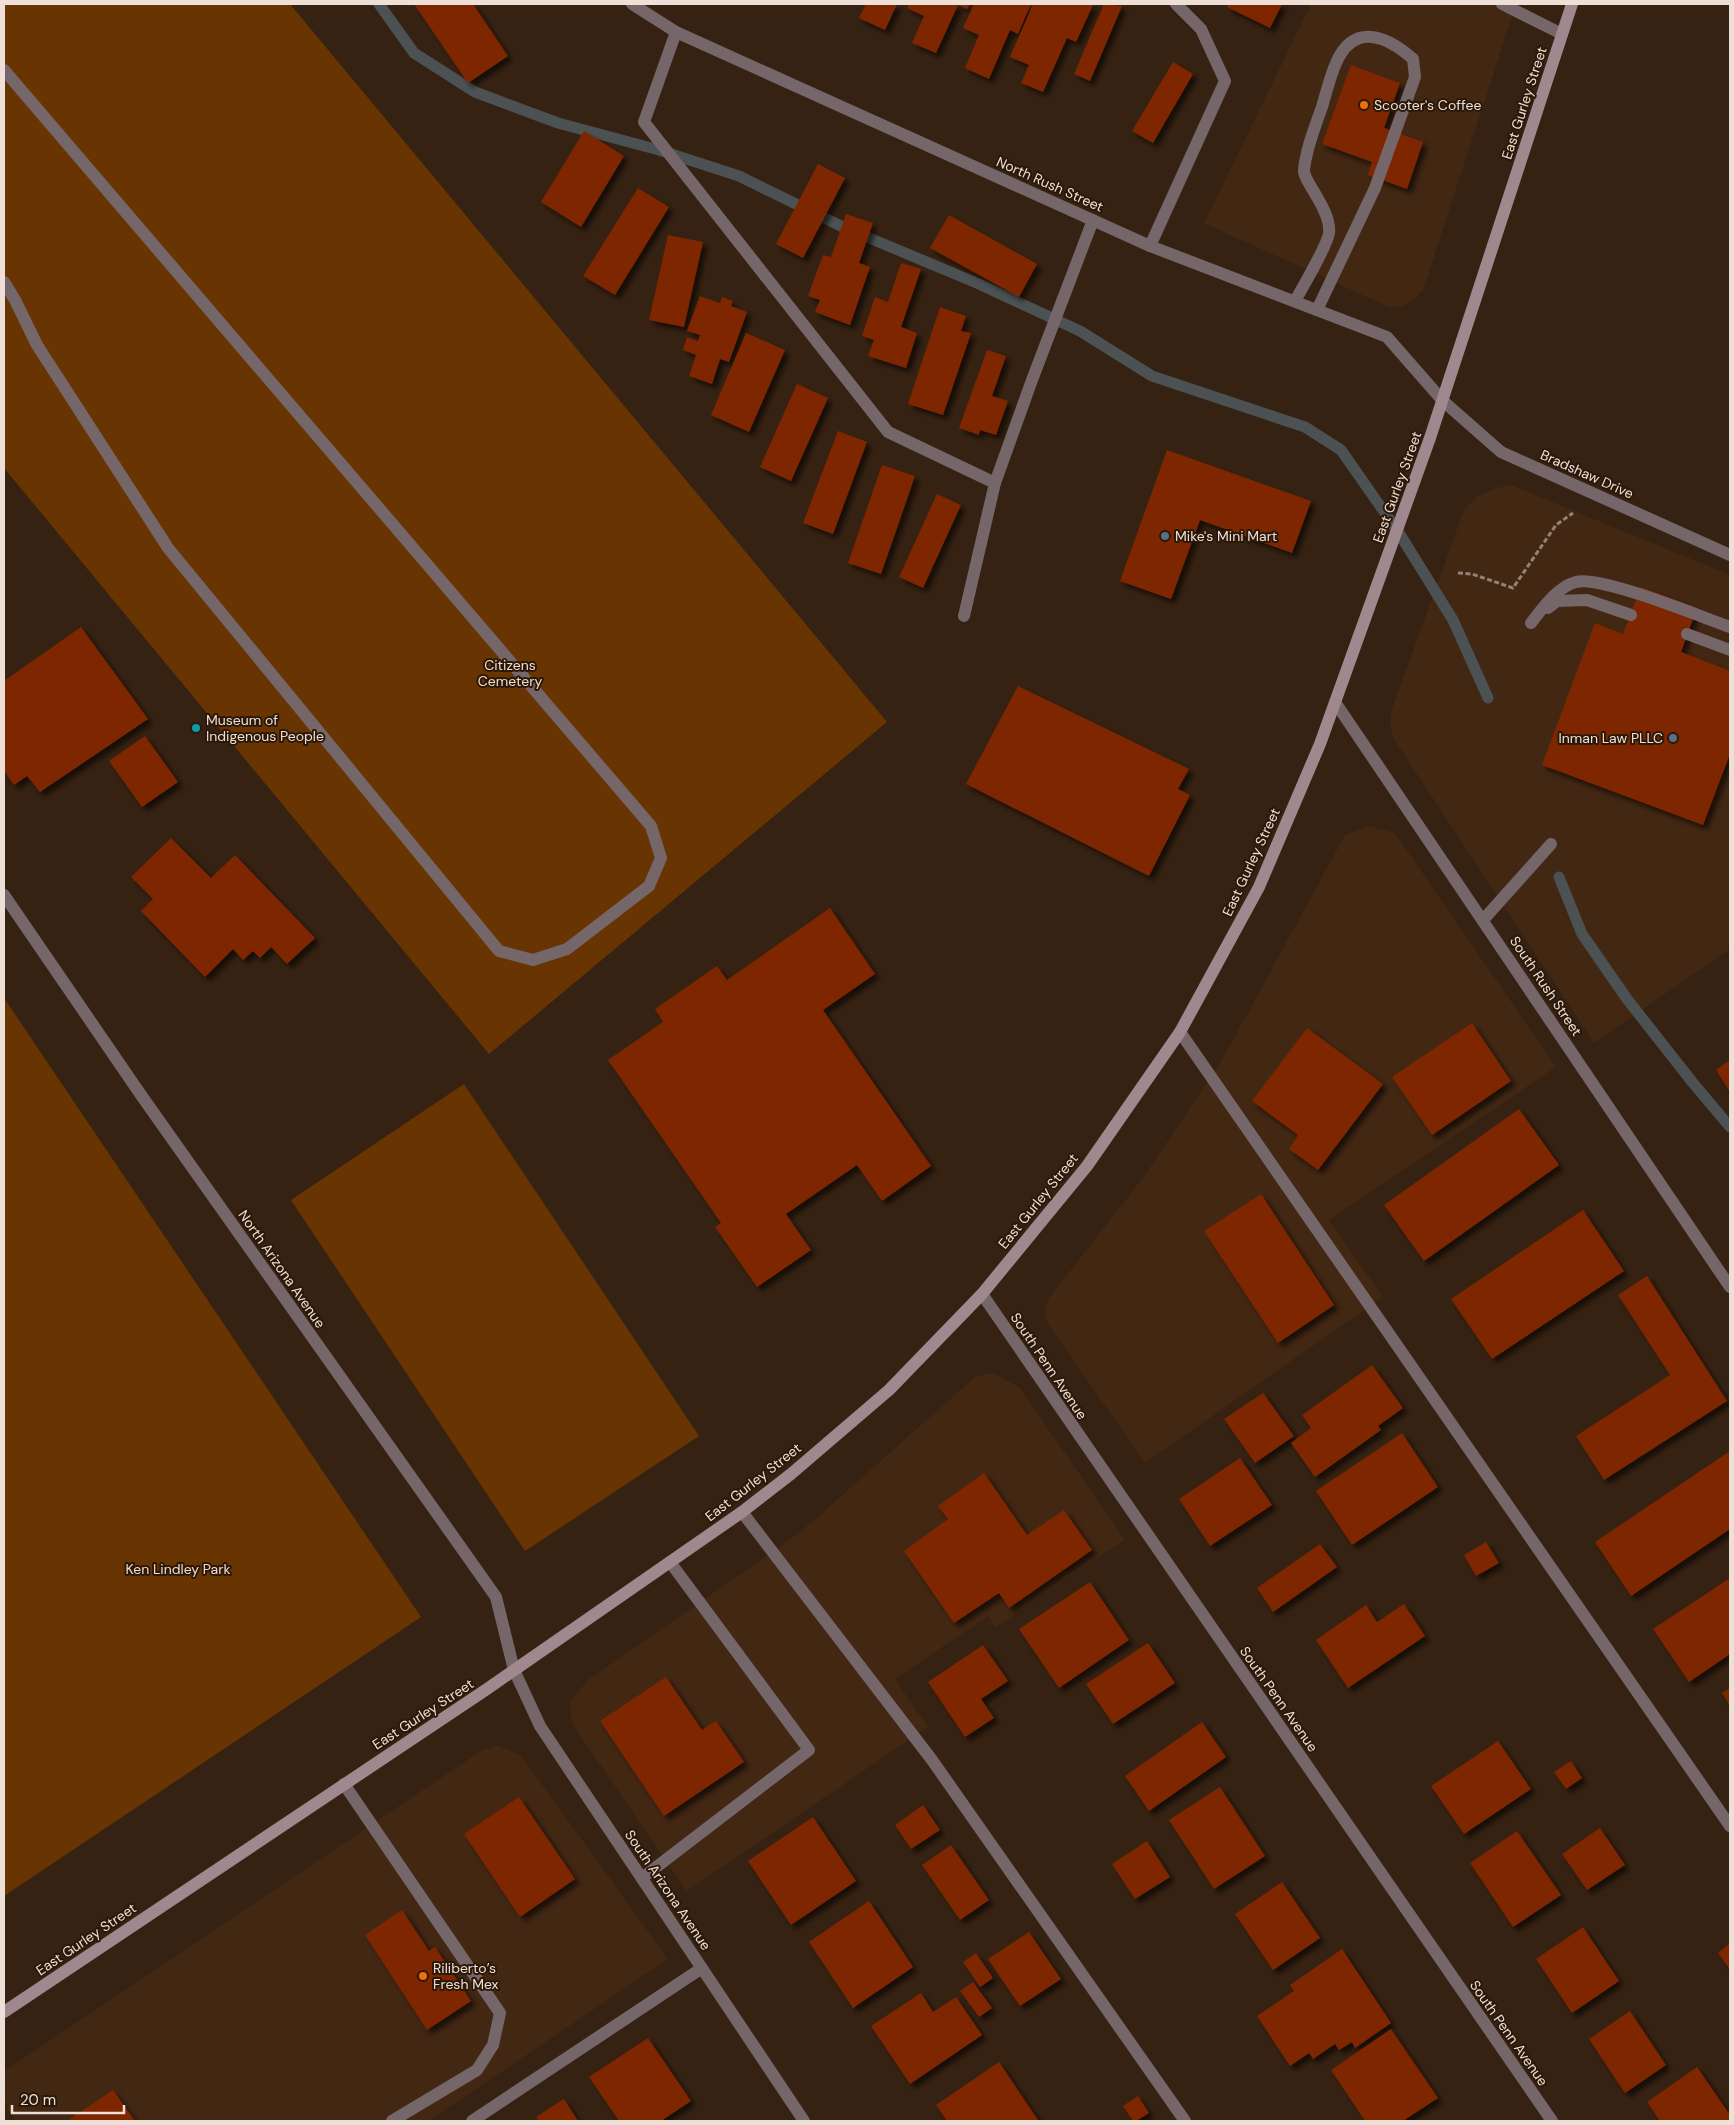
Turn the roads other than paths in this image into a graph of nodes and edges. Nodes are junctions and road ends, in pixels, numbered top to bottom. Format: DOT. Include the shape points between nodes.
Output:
graph roads {
  1 [pos="632,4"];
  2 [pos="1176,4"];
  3 [pos="1502,4"];
  4 [pos="1572,4"];
  5 [pos="676,32"];
  6 [pos="1562,34"];
  7 [pos="6,76"];
  8 [pos="1093,220"];
  9 [pos="1150,246"];
  10 [pos="4,282"];
  11 [pos="1295,301"];
  12 [pos="1317,310"];
  13 [pos="1443,401"];
  14 [pos="995,483"];
  15 [pos="1730,555"];
  16 [pos="1631,615"];
  17 [pos="964,616"];
  18 [pos="1730,627"];
  19 [pos="1687,634"];
  20 [pos="1730,650"];
  21 [pos="1335,702"];
  22 [pos="1551,844"];
  23 [pos="4,895"];
  24 [pos="1484,920"];
  25 [pos="1180,1032"];
  26 [pos="1730,1287"];
  27 [pos="982,1294"];
  28 [pos="742,1512"];
  29 [pos="670,1562"];
  30 [pos="514,1670"];
  31 [pos="344,1784"];
  32 [pos="1730,1826"];
  33 [pos="642,1878"];
  34 [pos="702,1968"];
  35 [pos="4,2012"];
  36 [pos="392,2121"];
  37 [pos="472,2121"];
  38 [pos="804,2121"];
  39 [pos="1185,2121"];
  40 [pos="1552,2121"];
  1 -- 5 [label="street, North Rush Street"];
  2 -- 9 [label="street" via="1201,29 1225,81"];
  3 -- 6 [label="street"];
  4 -- 6 [label="main road, East Gurley Street"];
  5 -- 8 [label="street, North Rush Street"];
  5 -- 14 [label="street" via="644,122 888,432"];
  6 -- 13 [label="main road, East Gurley Street"];
  7 -- 10 [label="street" via="652,826 661,858 649,886 567,949 533,960 499,952 168,548 37,345"];
  8 -- 9 [label="street, North Rush Street"];
  8 -- 14 [label="street"];
  9 -- 11 [label="street, North Rush Street"];
  11 -- 12 [label="street, North Rush Street"];
  11 -- 12 [label="street" via="1329,232 1317,194 1304,172 1309,147 1336,62 1349,44 1363,37 1376,36 1398,46 1413,59 1415,77 1375,188"];
  12 -- 13 [label="street, North Rush Street" via="1387,337"];
  13 -- 15 [label="street, Bradshaw Drive" via="1501,452"];
  13 -- 21 [label="main road, East Gurley Street"];
  14 -- 17 [label="street"];
  16 -- 18 [label="street" via="1587,600 1557,600 1531,623 1552,596 1576,582 1608,584"];
  19 -- 20 [label="street"];
  21 -- 24 [label="street, South Rush Street"];
  21 -- 25 [label="main road, East Gurley Street" via="1259,887"];
  22 -- 24 [label="street"];
  23 -- 30 [label="street, North Arizona Avenue" via="146,1103 496,1597"];
  24 -- 26 [label="street, South Rush Street"];
  25 -- 27 [label="main road, East Gurley Street" via="1087,1166"];
  25 -- 32 [label="street"];
  27 -- 28 [label="main road, East Gurley Street" via="889,1390"];
  27 -- 40 [label="street, South Penn Avenue"];
  28 -- 29 [label="main road, East Gurley Street"];
  28 -- 39 [label="street" via="932,1760"];
  29 -- 30 [label="main road, East Gurley Street"];
  29 -- 33 [label="street" via="809,1750"];
  30 -- 31 [label="main road, East Gurley Street"];
  30 -- 33 [label="street, South Arizona Avenue" via="540,1726"];
  31 -- 35 [label="main road, East Gurley Street"];
  31 -- 36 [label="street" via="500,2013 493,2045 477,2070"];
  33 -- 34 [label="street, South Arizona Avenue"];
  34 -- 37 [label="street"];
  34 -- 38 [label="street, South Arizona Avenue"];
}
